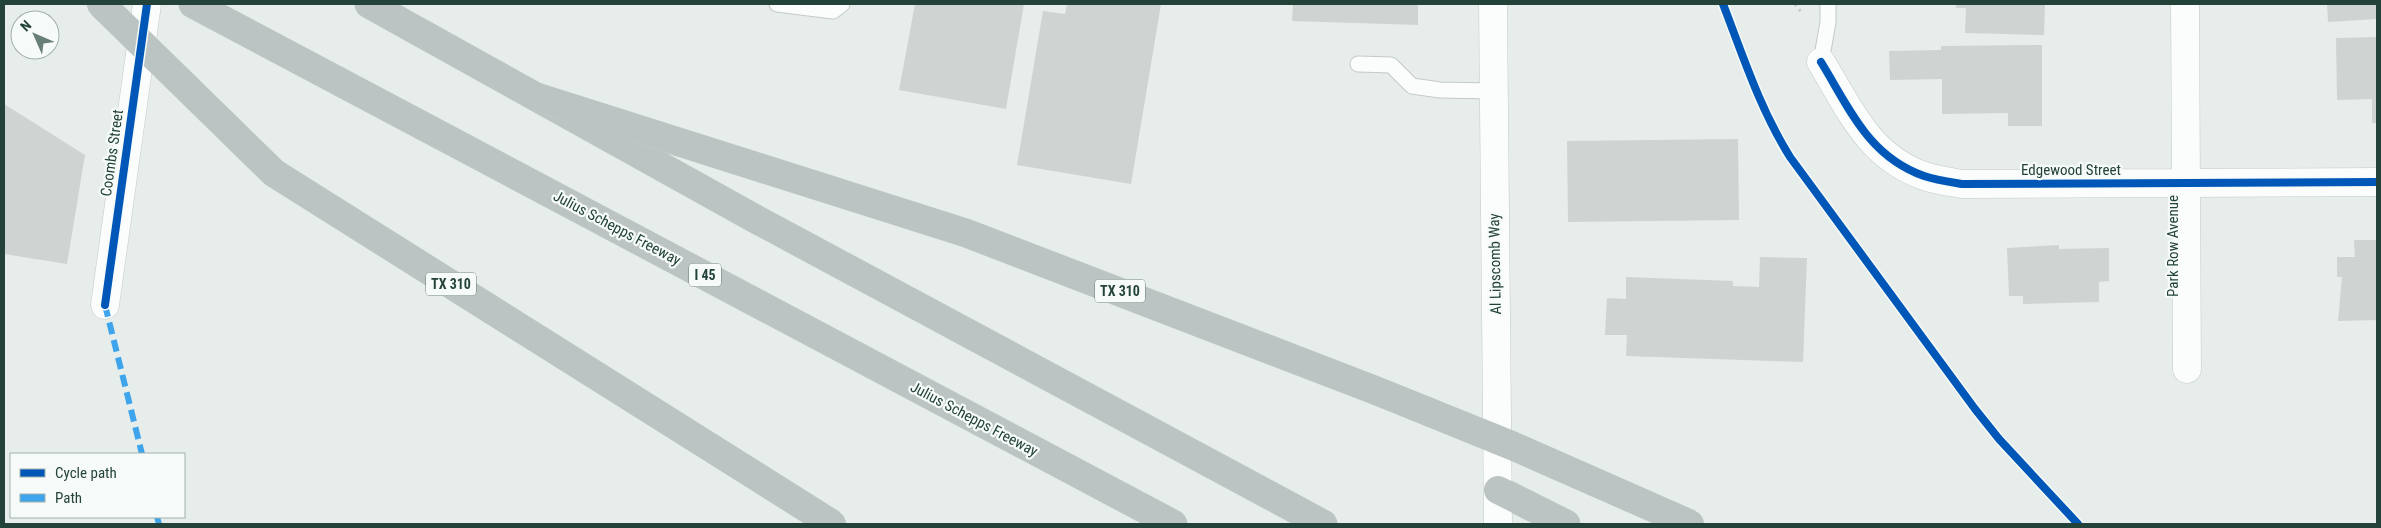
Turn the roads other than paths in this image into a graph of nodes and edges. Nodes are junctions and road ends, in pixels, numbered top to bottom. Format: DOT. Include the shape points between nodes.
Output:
graph roads {
  1 [pos="101,4"];
  2 [pos="147,4"];
  3 [pos="192,4"];
  4 [pos="369,4"];
  5 [pos="777,4"];
  6 [pos="842,4"];
  7 [pos="1493,4"];
  8 [pos="1828,4"];
  9 [pos="2186,4"];
  10 [pos="1821,62"];
  11 [pos="1358,64"];
  12 [pos="1492,91"];
  13 [pos="537,97"];
  14 [pos="2377,182"];
  15 [pos="2187,184"];
  16 [pos="105,305"];
  17 [pos="2187,369"];
  18 [pos="1498,490"];
  19 [pos="832,524"];
  20 [pos="1173,524"];
  21 [pos="1323,524"];
  22 [pos="1498,524"];
  23 [pos="1566,524"];
  24 [pos="1690,524"];
  1 -- 19 [label="highway, TX 310, bridge" via="274,173"];
  2 -- 16 [label="street, Coombs Street"];
  3 -- 20 [label="highway, Julius Schepps Freeway / I 45"];
  4 -- 13 [label="highway"];
  5 -- 6 [label="lane" via="833,11"];
  7 -- 12 [label="street, Al Lipscomb Way"];
  8 -- 10 [label="lane"];
  9 -- 15 [label="street, Park Row Avenue"];
  10 -- 15 [label="street, Edgewood Street" via="1867,137 1890,159 1925,176 1962,184"];
  11 -- 12 [label="lane" via="1391,66 1412,86"];
  12 -- 18 [label="street, Al Lipscomb Way"];
  13 -- 21 [label="highway, bridge" via="961,331"];
  13 -- 24 [label="highway, TX 310, bridge" via="975,236 1513,446"];
  14 -- 15 [label="street, Edgewood Street"];
  15 -- 17 [label="street, Park Row Avenue"];
  18 -- 22 [label="street, Al Lipscomb Way"];
  18 -- 23 [label="highway"];
}
